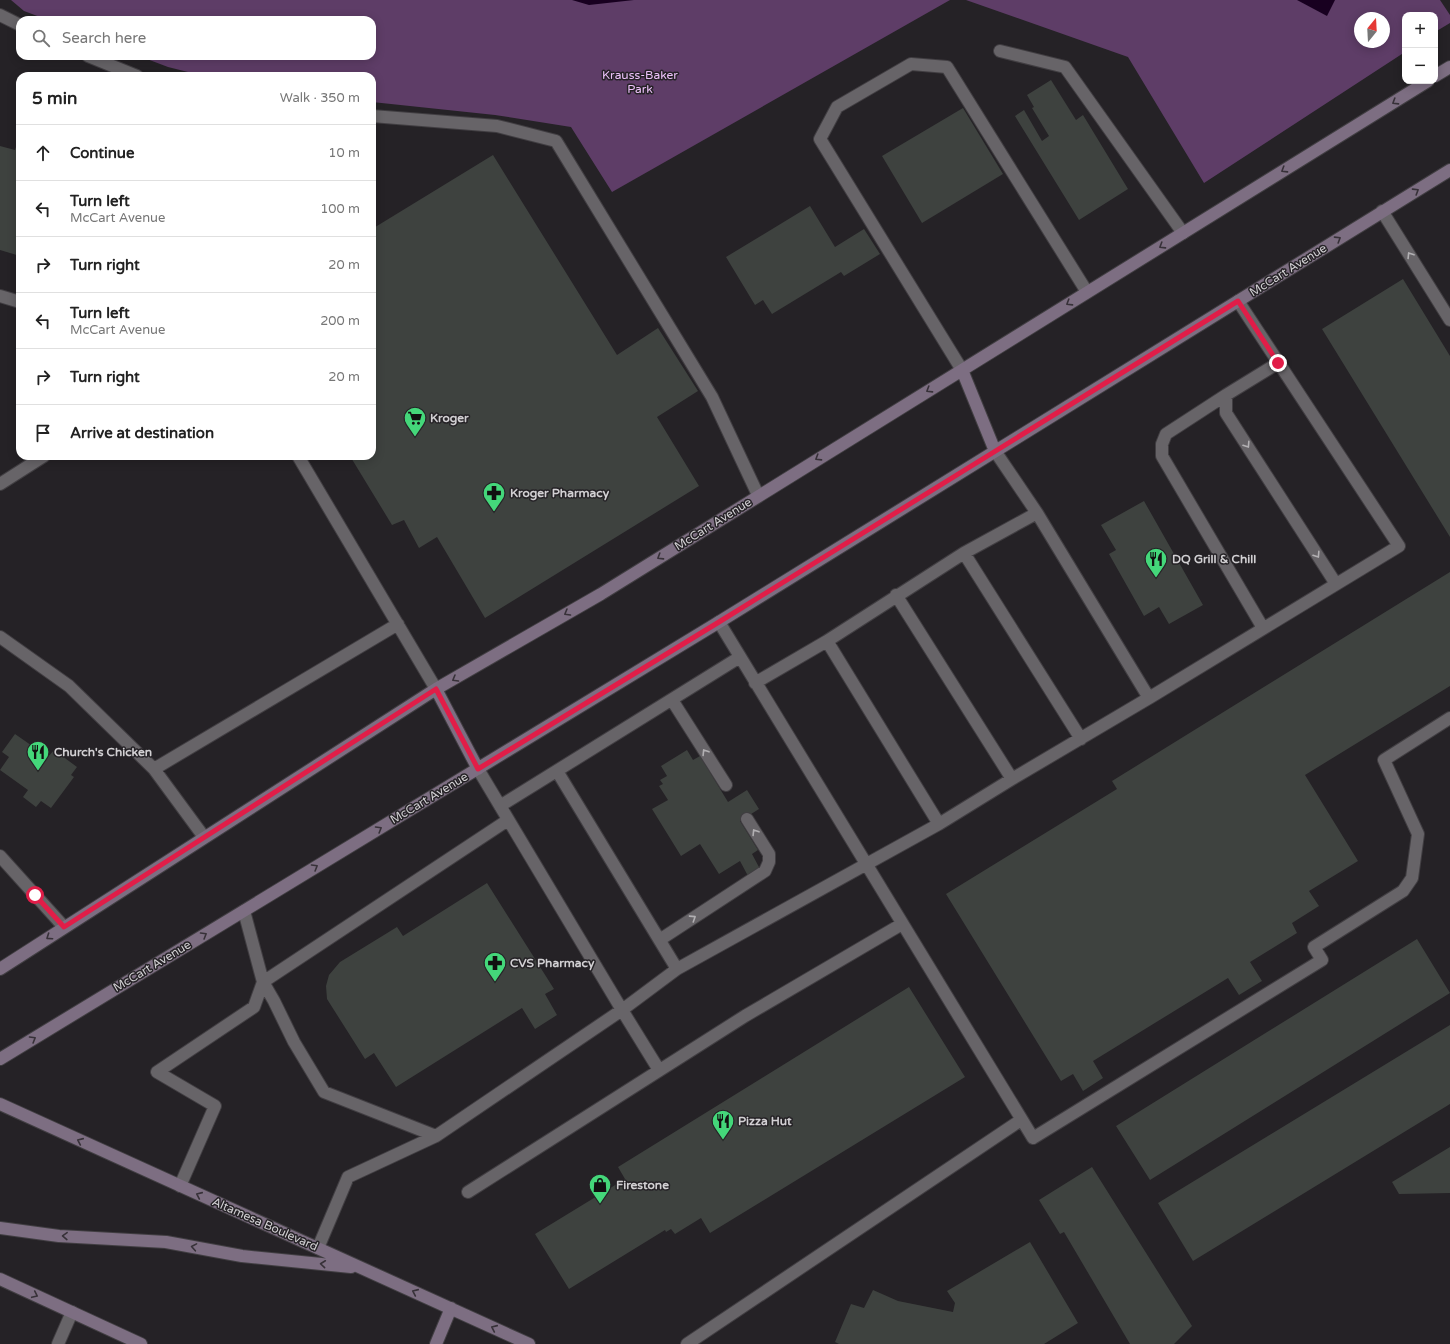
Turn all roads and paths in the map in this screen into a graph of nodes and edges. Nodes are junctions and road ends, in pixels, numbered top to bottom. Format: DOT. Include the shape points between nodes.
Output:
graph roads {
  1 [pos="0,16"];
  2 [pos="16,23"];
  3 [pos="1000,51"];
  4 [pos="98,60"];
  5 [pos="1450,67"];
  6 [pos="127,72"];
  7 [pos="1438,74"];
  8 [pos="1423,84"];
  9 [pos="376,116"];
  10 [pos="1450,170"];
  11 [pos="1382,211"];
  12 [pos="1183,233"];
  13 [pos="1087,292"];
  14 [pos="0,296"];
  15 [pos="16,301"];
  16 [pos="1238,301"];
  17 [pos="1450,320"];
  18 [pos="1278,363"];
  19 [pos="962,370"];
  20 [pos="1226,395"];
  21 [pos="995,451"];
  22 [pos="38,460"];
  23 [pos="300,460"];
  24 [pos="0,484"];
  25 [pos="758,495"];
  26 [pos="1037,513"];
  27 [pos="964,553"];
  28 [pos="1336,584"];
  29 [pos="896,595"];
  30 [pos="719,622"];
  31 [pos="398,624"];
  32 [pos="1263,628"];
  33 [pos="0,637"];
  34 [pos="827,641"];
  35 [pos="740,657"];
  36 [pos="754,683"];
  37 [pos="436,689"];
  38 [pos="1149,698"];
  39 [pos="672,700"];
  40 [pos="1450,718"];
  41 [pos="1081,739"];
  42 [pos="154,769"];
  43 [pos="478,769"];
  44 [pos="557,771"];
  45 [pos="1012,778"];
  46 [pos="726,785"];
  47 [pos="500,806"];
  48 [pos="747,819"];
  49 [pos="508,820"];
  50 [pos="939,824"];
  51 [pos="204,837"];
  52 [pos="0,856"];
  53 [pos="867,864"];
  54 [pos="244,910"];
  55 [pos="902,924"];
  56 [pos="64,927"];
  57 [pos="661,939"];
  58 [pos="0,969"];
  59 [pos="677,969"];
  60 [pos="263,982"];
  61 [pos="622,1010"];
  62 [pos="0,1059"];
  63 [pos="659,1070"];
  64 [pos="0,1104"];
  65 [pos="1022,1120"];
  66 [pos="436,1136"];
  67 [pos="180,1186"];
  68 [pos="468,1192"];
  69 [pos="0,1228"];
  70 [pos="318,1248"];
  71 [pos="362,1268"];
  72 [pos="0,1279"];
  73 [pos="451,1308"];
  74 [pos="72,1312"];
  75 [pos="58,1344"];
  76 [pos="141,1344"];
  77 [pos="436,1344"];
  78 [pos="529,1344"];
  79 [pos="687,1344"];
  1 -- 2 [label="lane"];
  3 -- 12 [label="lane" via="1065,67"];
  4 -- 6 [label="lane"];
  5 -- 7 [label="main road"];
  8 -- 12 [label="main road, McCart Avenue, one-way"];
  9 -- 25 [label="lane" via="497,126 556,141 712,397"];
  11 -- 10 [label="main road, McCart Avenue, one-way"];
  16 -- 11 [label="main road, McCart Avenue, one-way"];
  17 -- 11 [label="lane, one-way"];
  12 -- 13 [label="main road, McCart Avenue, one-way"];
  13 -- 19 [label="main road, McCart Avenue, one-way"];
  13 -- 19 [label="lane" via="947,67 911,64 837,107 820,139"];
  14 -- 15 [label="lane"];
  16 -- 18 [label="lane"];
  16 -- 21 [label="main road, McCart Avenue"];
  18 -- 20 [label="lane"];
  18 -- 28 [label="lane" via="1399,546"];
  19 -- 21 [label="main road"];
  19 -- 25 [label="main road, McCart Avenue, one-way"];
  20 -- 28 [label="lane, one-way" via="1226,413"];
  20 -- 32 [label="lane" via="1166,434 1162,444 1162,456"];
  21 -- 26 [label="lane"];
  21 -- 30 [label="main road, McCart Avenue"];
  22 -- 24 [label="lane"];
  23 -- 31 [label="lane"];
  25 -- 37 [label="main road, McCart Avenue, one-way" via="601,594"];
  26 -- 27 [label="lane"];
  26 -- 38 [label="lane"];
  27 -- 29 [label="lane"];
  27 -- 41 [label="lane"];
  28 -- 32 [label="lane"];
  29 -- 34 [label="lane"];
  29 -- 45 [label="lane"];
  30 -- 35 [label="lane"];
  30 -- 43 [label="main road, McCart Avenue"];
  31 -- 37 [label="lane"];
  31 -- 42 [label="lane"];
  32 -- 38 [label="lane"];
  33 -- 42 [label="lane" via="69,686"];
  34 -- 36 [label="lane"];
  34 -- 50 [label="lane"];
  35 -- 36 [label="lane"];
  35 -- 39 [label="lane"];
  36 -- 53 [label="lane"];
  37 -- 43 [label="main road"];
  37 -- 51 [label="main road, McCart Avenue"];
  38 -- 41 [label="lane"];
  39 -- 44 [label="lane"];
  46 -- 39 [label="lane, one-way"];
  40 -- 65 [label="lane" via="1384,760 1418,834 1412,878 1402,891 1314,947 1322,960 1033,1138"];
  41 -- 45 [label="lane"];
  42 -- 51 [label="lane"];
  43 -- 47 [label="lane"];
  54 -- 43 [label="main road, McCart Avenue, one-way"];
  44 -- 47 [label="lane"];
  44 -- 57 [label="lane"];
  45 -- 50 [label="lane"];
  47 -- 49 [label="lane"];
  57 -- 48 [label="lane, one-way" via="765,871 769,854"];
  49 -- 60 [label="lane"];
  49 -- 61 [label="lane"];
  50 -- 53 [label="lane"];
  51 -- 56 [label="main road, McCart Avenue"];
  52 -- 56 [label="lane"];
  53 -- 55 [label="lane"];
  53 -- 59 [label="lane"];
  54 -- 60 [label="lane"];
  62 -- 54 [label="main road, McCart Avenue, one-way"];
  55 -- 63 [label="lane"];
  55 -- 65 [label="lane"];
  56 -- 58 [label="main road, McCart Avenue, one-way"];
  57 -- 59 [label="lane"];
  59 -- 61 [label="lane"];
  60 -- 66 [label="lane" via="324,1092"];
  60 -- 67 [label="lane" via="254,1007 158,1072 216,1106"];
  61 -- 63 [label="lane"];
  61 -- 66 [label="lane"];
  63 -- 68 [label="lane"];
  67 -- 64 [label="main road, Altamesa Boulevard, one-way"];
  65 -- 79 [label="lane"];
  66 -- 70 [label="lane" via="348,1177"];
  70 -- 67 [label="main road, Altamesa Boulevard, one-way"];
  71 -- 69 [label="main road, one-way" via="242,1256 166,1242 59,1236"];
  70 -- 71 [label="main road, Altamesa Boulevard"];
  73 -- 71 [label="main road, Altamesa Boulevard, one-way"];
  72 -- 74 [label="main road, one-way"];
  73 -- 77 [label="main road"];
  78 -- 73 [label="main road, Altamesa Boulevard, one-way"];
  74 -- 75 [label="lane"];
  74 -- 76 [label="main road"];
}
